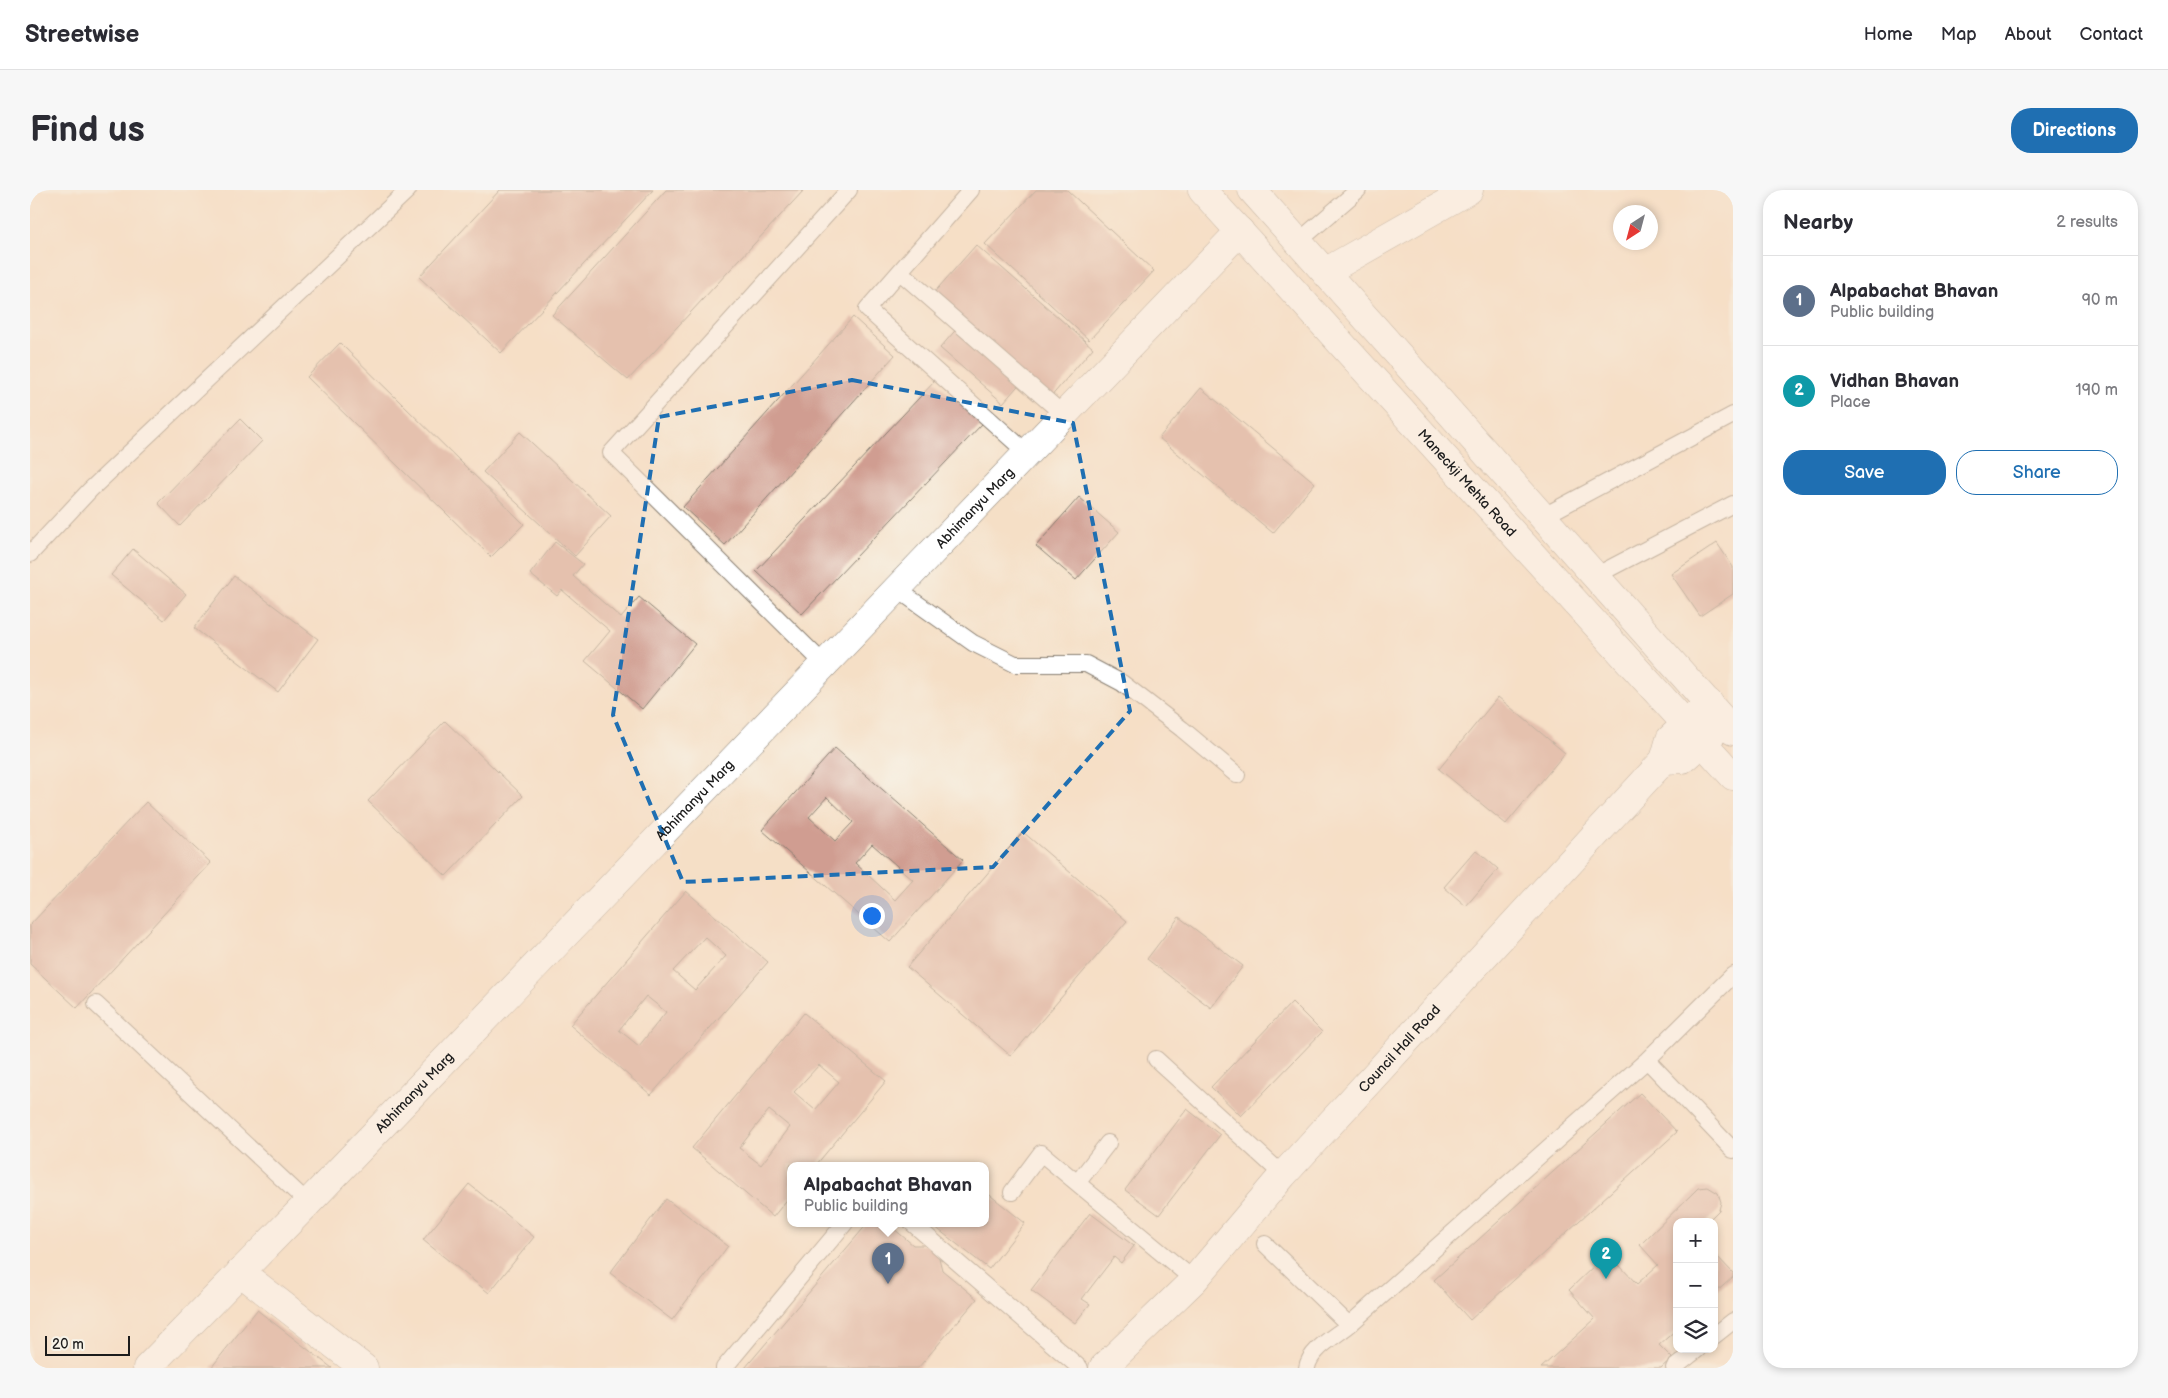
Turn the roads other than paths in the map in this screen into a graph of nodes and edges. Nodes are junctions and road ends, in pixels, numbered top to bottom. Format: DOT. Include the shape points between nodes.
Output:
graph roads {
  1 [pos="408,190"];
  2 [pos="849,190"];
  3 [pos="971,190"];
  4 [pos="1202,190"];
  5 [pos="1252,190"];
  6 [pos="1358,190"];
  7 [pos="1469,190"];
  8 [pos="1240,232"];
  9 [pos="1298,242"];
  10 [pos="900,272"];
  11 [pos="1325,272"];
  12 [pos="1064,415"];
  13 [pos="1733,415"];
  14 [pos="1027,453"];
  15 [pos="1733,504"];
  16 [pos="1542,517"];
  17 [pos="30,554"];
  18 [pos="1594,576"];
  19 [pos="898,589"];
  20 [pos="825,665"];
  21 [pos="1722,719"];
  22 [pos="1694,733"];
  23 [pos="1237,775"];
  24 [pos="1733,776"];
  25 [pos="1733,975"];
  26 [pos="96,1004"];
  27 [pos="1156,1059"];
  28 [pos="1647,1060"];
  29 [pos="1108,1143"];
  30 [pos="1733,1150"];
  31 [pos="1283,1175"];
  32 [pos="1078,1182"];
  33 [pos="1012,1192"];
  34 [pos="308,1203"];
  35 [pos="842,1227"];
  36 [pos="917,1227"];
  37 [pos="1265,1244"];
  38 [pos="240,1272"];
  39 [pos="1194,1280"];
  40 [pos="1733,1322"];
  41 [pos="1349,1325"];
  42 [pos="1718,1333"];
  43 [pos="1693,1353"];
  44 [pos="360,1367"];
  45 [pos="147,1368"];
  46 [pos="724,1368"];
  47 [pos="1080,1368"];
  48 [pos="1103,1368"];
  49 [pos="1307,1368"];
  50 [pos="1674,1368"];
  1 -- 17 [label="lane" via="90,490"];
  2 -- 20 [label="lane" via="611,453"];
  3 -- 10 [label="lane"];
  4 -- 8 [label="street, Maneckji Mehta Road"];
  5 -- 9 [label="street"];
  6 -- 9 [label="lane"];
  7 -- 11 [label="street"];
  8 -- 12 [label="street, Abhimanyu Marg"];
  8 -- 22 [label="street, Maneckji Mehta Road"];
  9 -- 11 [label="street"];
  10 -- 12 [label="lane"];
  10 -- 14 [label="lane" via="867,309"];
  11 -- 16 [label="street"];
  12 -- 14 [label="street, Abhimanyu Marg"];
  13 -- 16 [label="lane"];
  14 -- 19 [label="street, Abhimanyu Marg"];
  15 -- 18 [label="lane"];
  16 -- 18 [label="street"];
  18 -- 21 [label="street"];
  19 -- 20 [label="street, Abhimanyu Marg"];
  19 -- 23 [label="lane" via="973,642 1015,664 1086,664 1122,683"];
  20 -- 34 [label="street, Abhimanyu Marg"];
  21 -- 22 [label="street, Council Hall Road"];
  22 -- 24 [label="street, Maneckji Mehta Road"];
  22 -- 31 [label="street, Council Hall Road" via="1683,759 1664,760"];
  25 -- 28 [label="lane"];
  26 -- 34 [label="lane"];
  27 -- 31 [label="lane"];
  28 -- 30 [label="lane"];
  28 -- 41 [label="lane"];
  29 -- 32 [label="lane"];
  31 -- 39 [label="street, Council Hall Road"];
  32 -- 33 [label="lane" via="1041,1153"];
  32 -- 39 [label="lane"];
  34 -- 38 [label="street, Abhimanyu Marg"];
  35 -- 46 [label="lane"];
  36 -- 47 [label="lane"];
  37 -- 41 [label="lane"];
  38 -- 44 [label="street"];
  38 -- 45 [label="street, Abhimanyu Marg"];
  39 -- 48 [label="street, Council Hall Road"];
  40 -- 42 [label="lane"];
  41 -- 49 [label="lane" via="1314,1353"];
  43 -- 50 [label="lane"];
}
